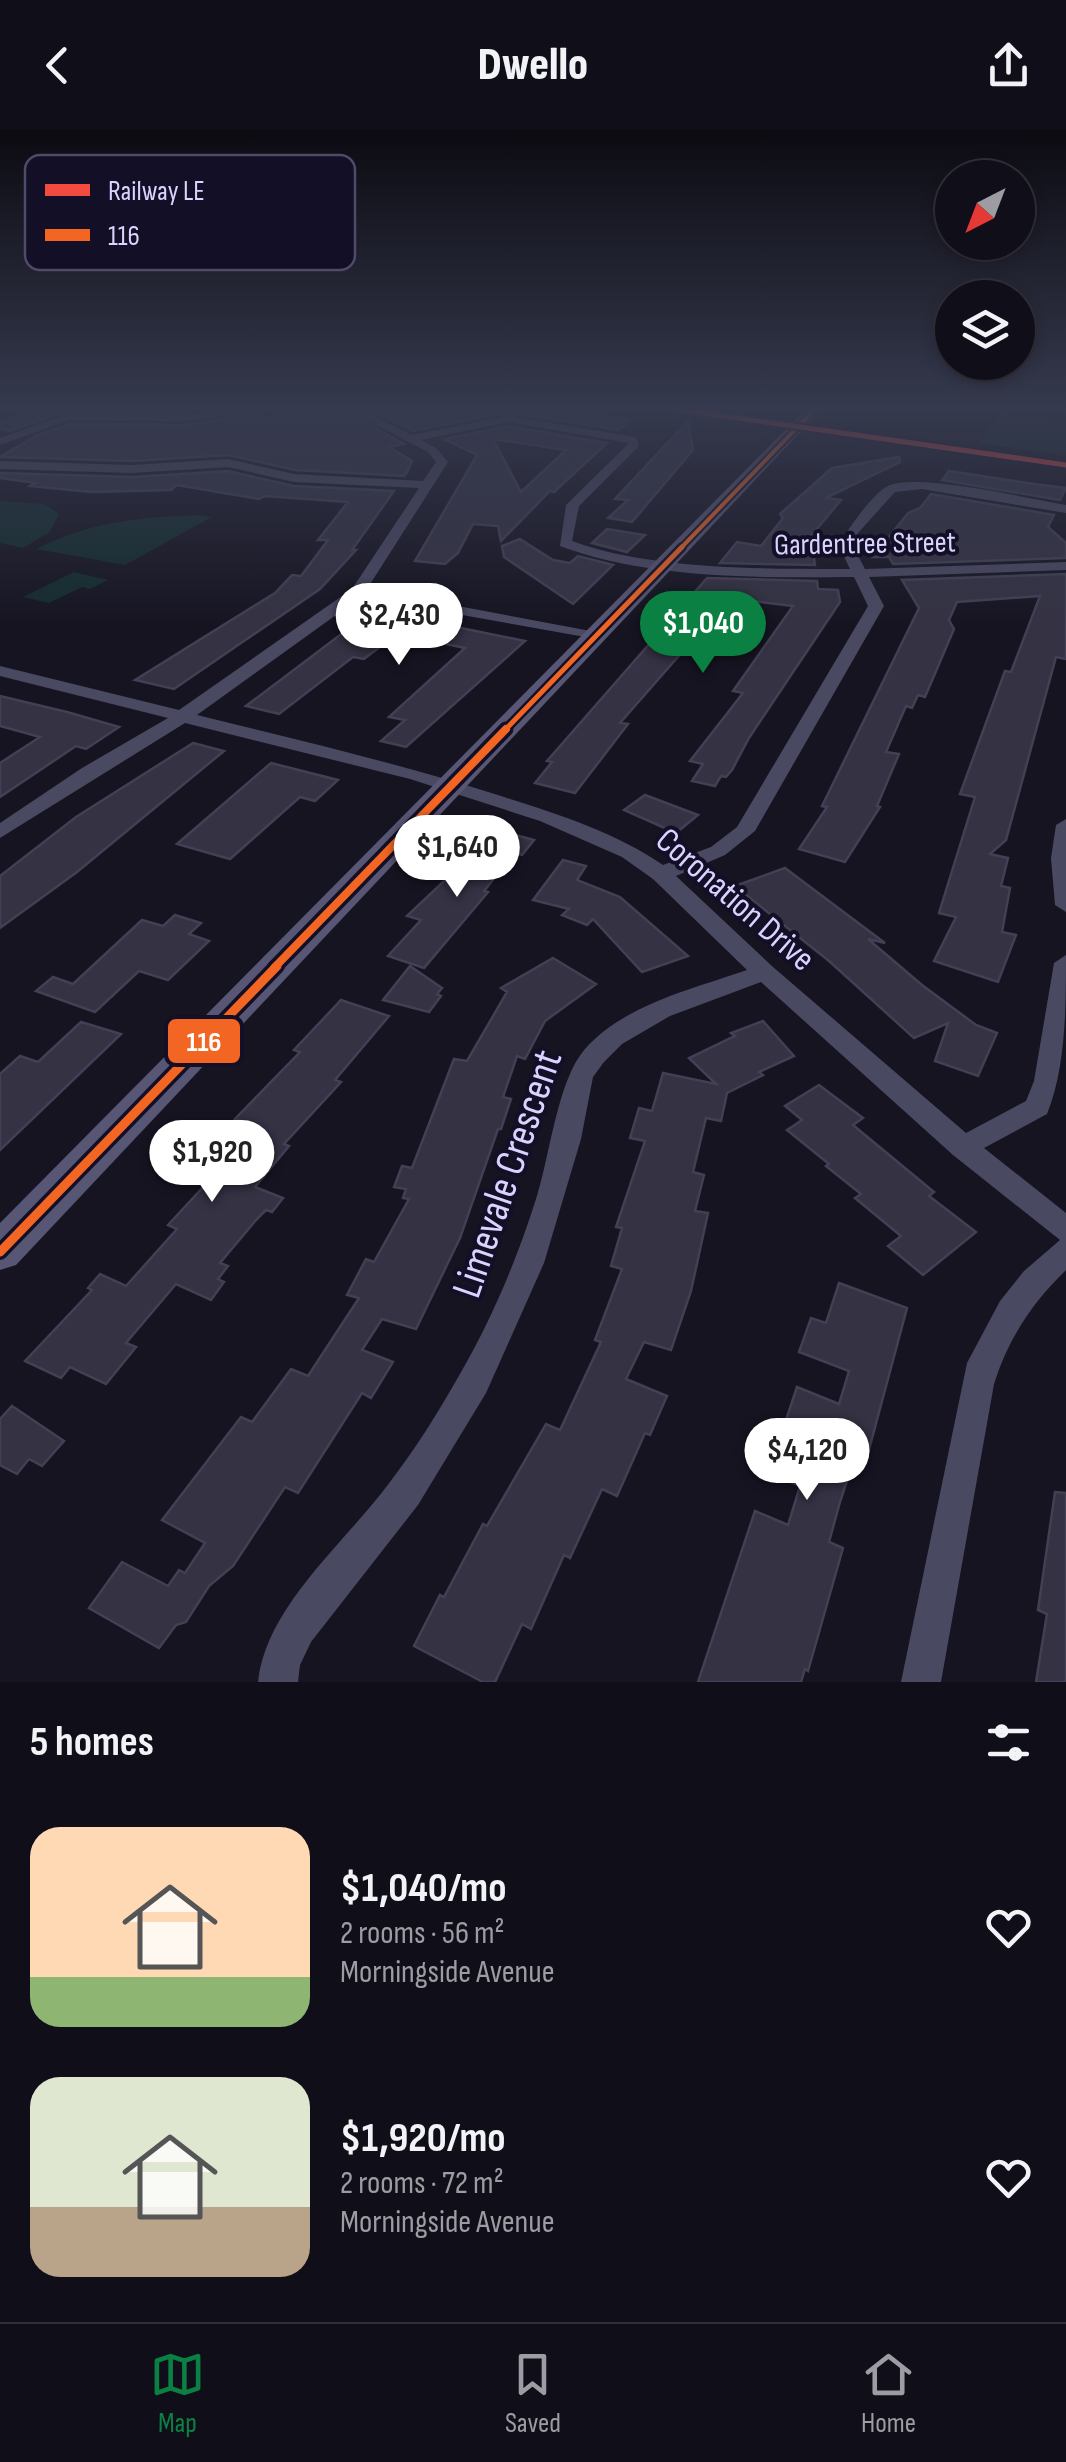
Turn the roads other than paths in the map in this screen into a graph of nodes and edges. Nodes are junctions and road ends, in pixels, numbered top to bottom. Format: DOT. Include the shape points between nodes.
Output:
graph roads {
  1 [pos="359,481"];
  2 [pos="428,481"];
  3 [pos="598,481"];
  4 [pos="745,481"];
  5 [pos="426,485"];
  6 [pos="1066,509"];
  7 [pos="666,564"];
  8 [pos="1066,566"];
  9 [pos="859,574"];
  10 [pos="358,592"];
  11 [pos="596,637"];
  12 [pos="0,670"];
  13 [pos="186,715"];
  14 [pos="453,787"];
  15 [pos="1066,825"];
  16 [pos="0,832"];
  17 [pos="661,874"];
  18 [pos="1066,905"];
  19 [pos="1066,963"];
  20 [pos="764,972"];
  21 [pos="963,1146"];
  22 [pos="1066,1230"];
  23 [pos="1066,1251"];
  24 [pos="0,1252"];
  25 [pos="278,1682"];
  26 [pos="922,1682"];
  1 -- 5 [label="street"];
  2 -- 5 [label="street"];
  3 -- 7 [label="street, Gardentree Street" via="573,506 565,543"];
  4 -- 7 [label="main road"];
  5 -- 10 [label="street"];
  6 -- 9 [label="street" via="897,486 852,532 846,546"];
  7 -- 9 [label="street, Gardentree Street"];
  7 -- 11 [label="main road"];
  8 -- 9 [label="street, Gardentree Street"];
  9 -- 17 [label="street" via="874,597 872,616 754,819 718,851"];
  10 -- 11 [label="street"];
  10 -- 13 [label="street"];
  11 -- 14 [label="main road"];
  12 -- 13 [label="street, Coronation Drive"];
  13 -- 14 [label="street, Coronation Drive"];
  13 -- 16 [label="street"];
  14 -- 17 [label="street, Coronation Drive" via="598,836"];
  14 -- 24 [label="main road"];
  15 -- 18 [label="street"];
  17 -- 20 [label="street, Coronation Drive"];
  19 -- 21 [label="street" via="1047,1082 1036,1107"];
  20 -- 21 [label="street, Coronation Drive"];
  20 -- 25 [label="street, Limevale Crescent" via="630,1026 590,1057 504,1327 370,1540 285,1646"];
  21 -- 22 [label="street, Coronation Drive"];
  23 -- 26 [label="street" via="1015,1303 987,1351"];
}
